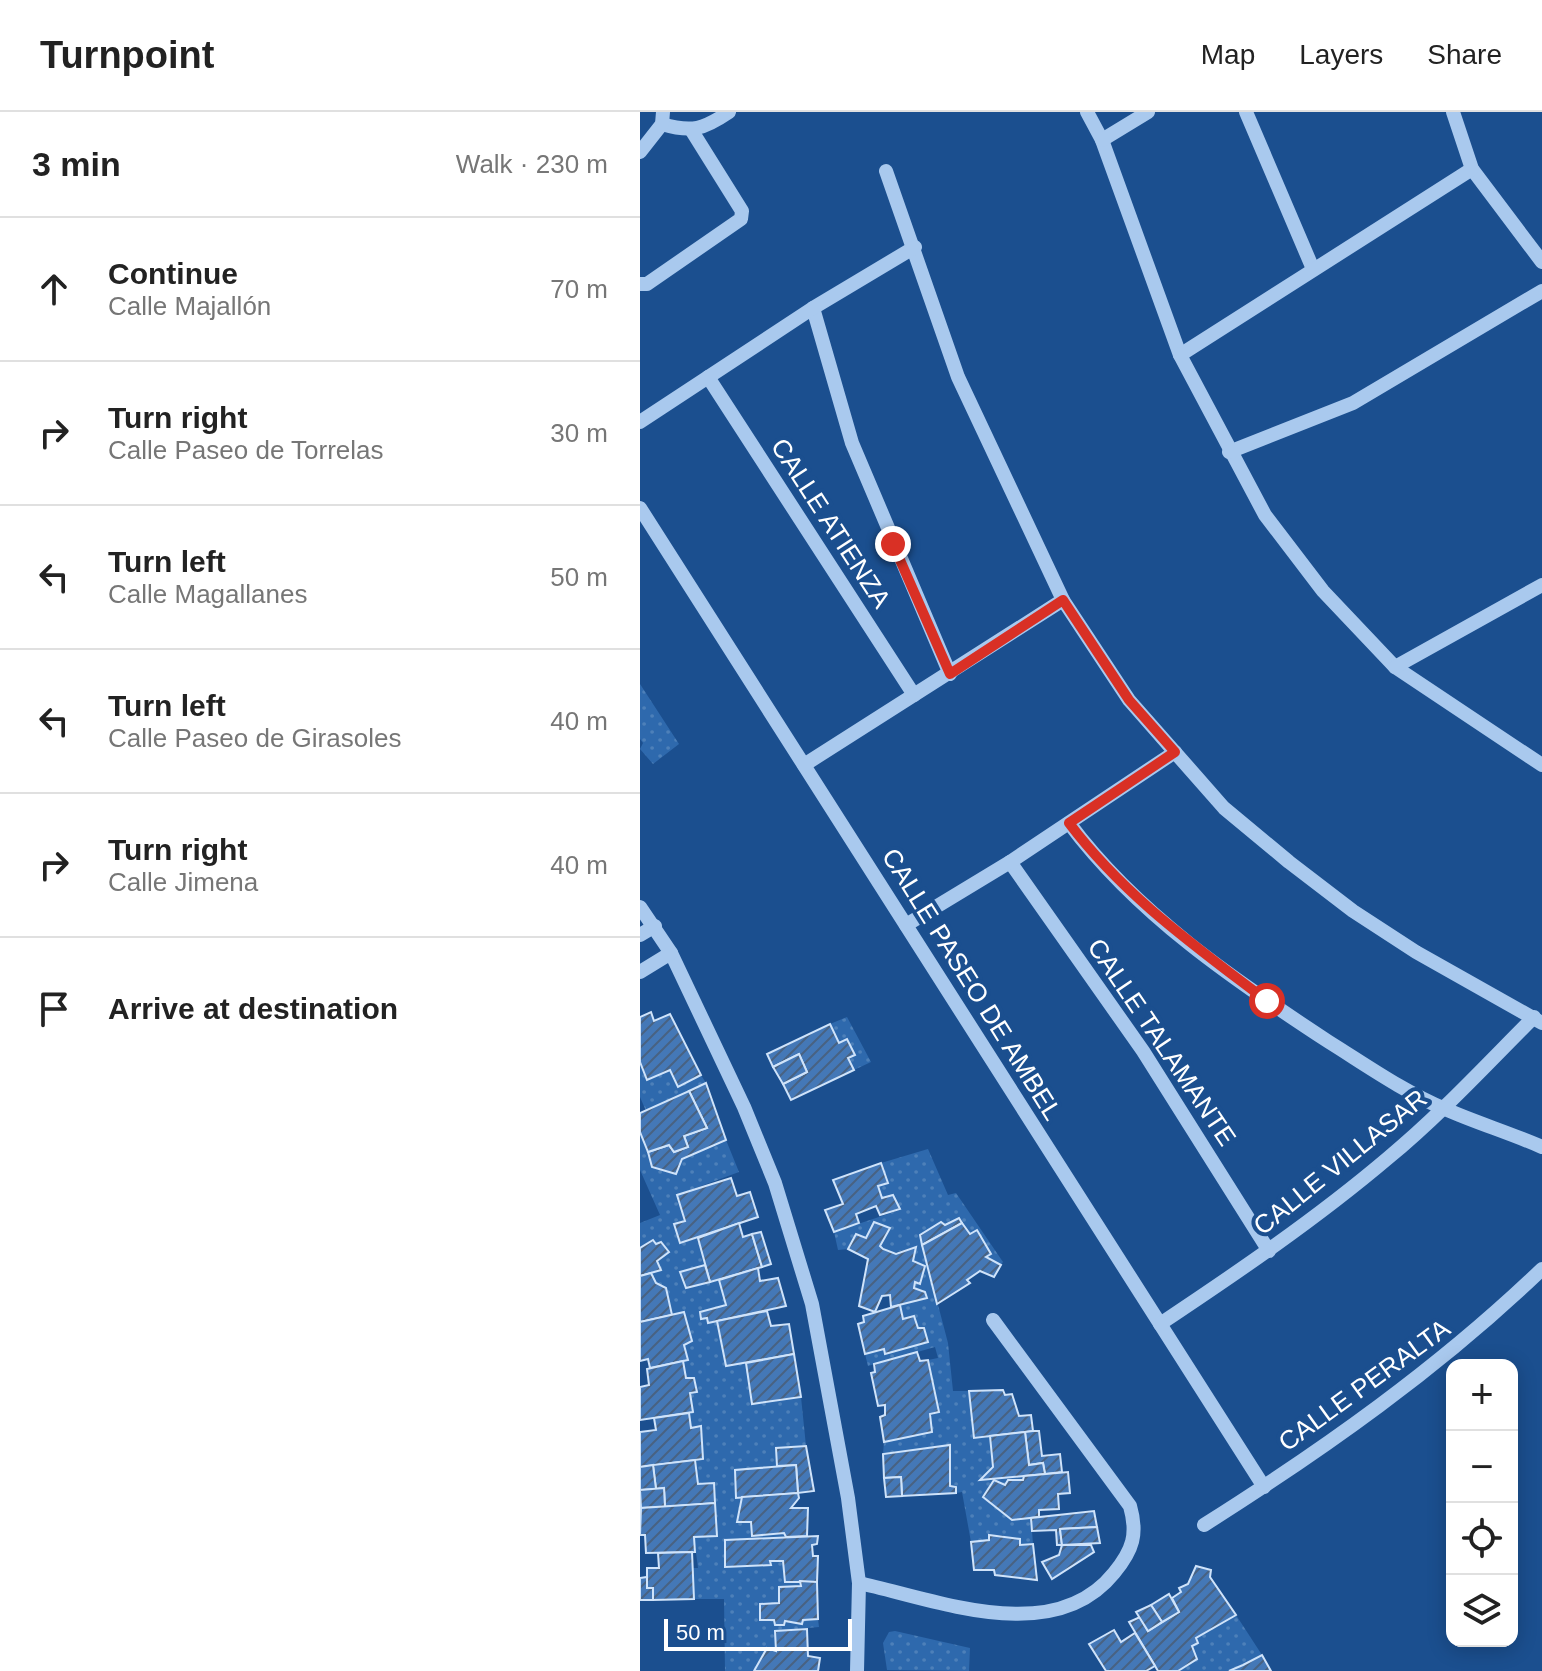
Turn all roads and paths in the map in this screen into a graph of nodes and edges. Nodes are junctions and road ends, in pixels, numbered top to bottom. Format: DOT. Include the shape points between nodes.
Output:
graph roads {
  1 [pos="729,112"];
  2 [pos="1087,112"];
  3 [pos="1148,112"];
  4 [pos="1246,112"];
  5 [pos="1453,112"];
  6 [pos="662,118"];
  7 [pos="692,131"];
  8 [pos="1102,140"];
  9 [pos="640,152"];
  10 [pos="1472,169"];
  11 [pos="886,171"];
  12 [pos="1537,246"];
  13 [pos="915,247"];
  14 [pos="1542,262"];
  15 [pos="1313,269"];
  16 [pos="640,284"];
  17 [pos="1542,291"];
  18 [pos="813,308"];
  19 [pos="1180,355"];
  20 [pos="708,377"];
  21 [pos="640,422"];
  22 [pos="1229,452"];
  23 [pos="640,508"];
  24 [pos="1542,585"];
  25 [pos="1063,600"];
  26 [pos="1395,667"];
  27 [pos="950,674"];
  28 [pos="914,695"];
  29 [pos="1175,752"];
  30 [pos="804,765"];
  31 [pos="1542,765"];
  32 [pos="1069,823"];
  33 [pos="1010,862"];
  34 [pos="640,907"];
  35 [pos="906,925"];
  36 [pos="655,926"];
  37 [pos="640,935"];
  38 [pos="671,953"];
  39 [pos="640,972"];
  40 [pos="1538,1020"];
  41 [pos="1444,1109"];
  42 [pos="1542,1147"];
  43 [pos="1269,1251"];
  44 [pos="1542,1269"];
  45 [pos="993,1320"];
  46 [pos="1160,1324"];
  47 [pos="1264,1487"];
  48 [pos="1204,1525"];
  49 [pos="859,1583"];
  50 [pos="857,1671"];
  1 -- 7 [label="street" via="704,130"];
  2 -- 8 [label="street"];
  3 -- 8 [label="street"];
  4 -- 15 [label="street"];
  5 -- 10 [label="street"];
  6 -- 7 [label="street"];
  6 -- 9 [label="street"];
  7 -- 16 [label="street" via="742,211 741,219"];
  8 -- 19 [label="street"];
  10 -- 12 [label="street"];
  10 -- 15 [label="street"];
  11 -- 13 [label="street"];
  12 -- 14 [label="street"];
  13 -- 18 [label="street"];
  13 -- 25 [label="street" via="958,377"];
  15 -- 19 [label="street"];
  17 -- 22 [label="street" via="1353,403"];
  18 -- 20 [label="street"];
  18 -- 27 [label="street" via="852,443"];
  19 -- 22 [label="street"];
  20 -- 21 [label="street"];
  20 -- 28 [label="street, CALLE ATIENZA"];
  22 -- 26 [label="street" via="1265,515 1323,591"];
  23 -- 30 [label="street, CALLE PASEO DE AMBEL"];
  24 -- 26 [label="street"];
  25 -- 27 [label="street"];
  25 -- 29 [label="street" via="1129,700"];
  26 -- 31 [label="street"];
  27 -- 28 [label="street"];
  28 -- 30 [label="street"];
  29 -- 32 [label="street"];
  29 -- 40 [label="street" via="1224,808 1353,911"];
  30 -- 35 [label="street, CALLE PASEO DE AMBEL"];
  32 -- 33 [label="street"];
  32 -- 41 [label="street" via="1100,865 1151,914 1267,1001 1377,1073"];
  33 -- 35 [label="street"];
  33 -- 43 [label="street, CALLE TALAMANTE" via="1143,1051"];
  34 -- 36 [label="street"];
  35 -- 46 [label="street, CALLE PASEO DE AMBEL"];
  36 -- 37 [label="street"];
  36 -- 38 [label="street"];
  38 -- 39 [label="street"];
  38 -- 49 [label="street" via="744,1107 800,1262 848,1498"];
  40 -- 41 [label="street, CALLE VILLASAR"];
  41 -- 42 [label="street"];
  41 -- 43 [label="street, CALLE VILLASAR"];
  43 -- 46 [label="street, CALLE VILLASAR"];
  44 -- 47 [label="street, CALLE PERALTA" via="1481,1327 1383,1405"];
  45 -- 49 [label="street" via="1130,1506 1136,1527 1132,1549 1097,1591 1072,1606 1034,1615 1001,1614"];
  46 -- 47 [label="street, CALLE PASEO DE AMBEL"];
  47 -- 48 [label="street, CALLE PERALTA"];
  49 -- 50 [label="street"];
}
